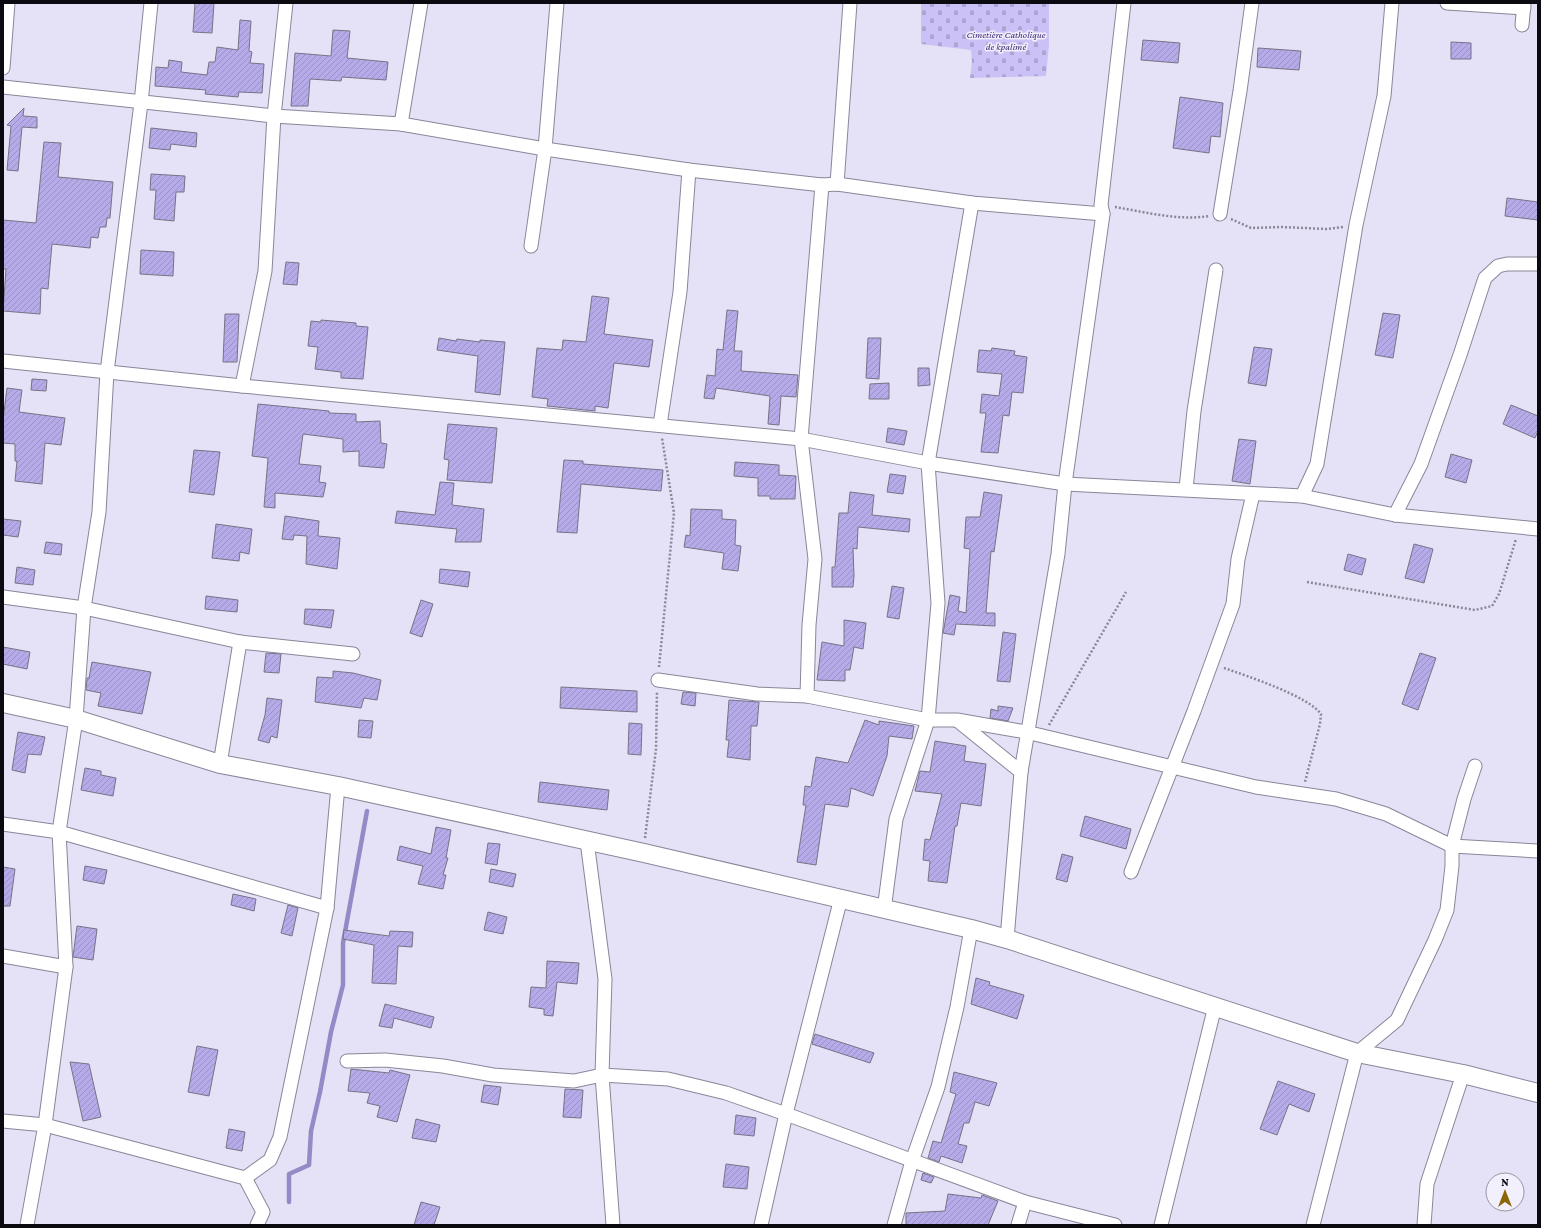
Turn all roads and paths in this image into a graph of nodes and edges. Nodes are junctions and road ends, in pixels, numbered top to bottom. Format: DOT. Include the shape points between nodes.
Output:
graph roads {
  1 [pos="8,3"];
  2 [pos="151,3"];
  3 [pos="286,3"];
  4 [pos="421,3"];
  5 [pos="557,3"];
  6 [pos="850,3"];
  7 [pos="1124,3"];
  8 [pos="1252,3"];
  9 [pos="1392,3"];
  10 [pos="1447,3"];
  11 [pos="1524,6"];
  12 [pos="1522,25"];
  13 [pos="3,68"];
  14 [pos="3,87"];
  15 [pos="141,103"];
  16 [pos="274,116"];
  17 [pos="402,124"];
  18 [pos="545,149"];
  19 [pos="689,170"];
  20 [pos="837,184"];
  21 [pos="822,185"];
  22 [pos="972,203"];
  23 [pos="1103,214"];
  24 [pos="1220,214"];
  25 [pos="531,246"];
  26 [pos="1538,264"];
  27 [pos="1216,270"];
  28 [pos="3,361"];
  29 [pos="107,372"];
  30 [pos="242,386"];
  31 [pos="660,425"];
  32 [pos="801,439"];
  33 [pos="928,463"];
  34 [pos="1065,484"];
  35 [pos="1186,489"];
  36 [pos="1253,494"];
  37 [pos="1302,496"];
  38 [pos="1396,515"];
  39 [pos="1518,526"];
  40 [pos="1538,529"];
  41 [pos="1307,582"];
  42 [pos="1126,592"];
  43 [pos="3,597"];
  44 [pos="84,608"];
  45 [pos="240,642"];
  46 [pos="353,654"];
  47 [pos="1210,662"];
  48 [pos="658,680"];
  49 [pos="807,696"];
  50 [pos="3,703"];
  51 [pos="76,719"];
  52 [pos="928,720"];
  53 [pos="957,720"];
  54 [pos="1026,732"];
  55 [pos="1043,736"];
  56 [pos="220,764"];
  57 [pos="1475,766"];
  58 [pos="1172,767"];
  59 [pos="1021,772"];
  60 [pos="338,786"];
  61 [pos="1302,794"];
  62 [pos="3,824"];
  63 [pos="59,832"];
  64 [pos="587,841"];
  65 [pos="1452,846"];
  66 [pos="1538,851"];
  67 [pos="644,853"];
  68 [pos="1131,872"];
  69 [pos="841,898"];
  70 [pos="327,908"];
  71 [pos="884,910"];
  72 [pos="972,930"];
  73 [pos="1007,939"];
  74 [pos="3,956"];
  75 [pos="66,967"];
  76 [pos="1216,1006"];
  77 [pos="1357,1053"];
  78 [pos="347,1061"];
  79 [pos="1463,1074"];
  80 [pos="602,1075"];
  81 [pos="1538,1093"];
  82 [pos="786,1114"];
  83 [pos="3,1121"];
  84 [pos="45,1125"];
  85 [pos="912,1161"];
  86 [pos="245,1178"];
  87 [pos="1025,1202"];
  88 [pos="28,1225"];
  89 [pos="257,1225"];
  90 [pos="613,1225"];
  91 [pos="761,1225"];
  92 [pos="894,1225"];
  93 [pos="1018,1225"];
  94 [pos="1115,1225"];
  95 [pos="1161,1225"];
  96 [pos="1313,1225"];
  97 [pos="1424,1225"];
  1 -- 13 [label="street"];
  2 -- 15 [label="street"];
  3 -- 16 [label="street"];
  4 -- 17 [label="street"];
  5 -- 18 [label="street"];
  6 -- 20 [label="street"];
  7 -- 23 [label="street" via="1101,204"];
  8 -- 24 [label="street"];
  9 -- 37 [label="street" via="1384,96 1356,225 1317,464"];
  10 -- 11 [label="street"];
  11 -- 12 [label="street"];
  14 -- 15 [label="street"];
  15 -- 16 [label="street"];
  15 -- 29 [label="street"];
  16 -- 17 [label="street"];
  16 -- 30 [label="street" via="265,271"];
  17 -- 18 [label="street"];
  18 -- 19 [label="street"];
  18 -- 25 [label="street"];
  19 -- 21 [label="street"];
  19 -- 31 [label="street" via="680,292"];
  20 -- 21 [label="street"];
  20 -- 22 [label="street"];
  21 -- 32 [label="street"];
  22 -- 23 [label="street"];
  22 -- 33 [label="street"];
  23 -- 34 [label="street"];
  26 -- 38 [label="street" via="1498,266 1484,278 1421,464"];
  27 -- 35 [label="street" via="1194,411"];
  28 -- 29 [label="street"];
  29 -- 30 [label="street"];
  29 -- 44 [label="street" via="99,512"];
  30 -- 31 [label="street"];
  31 -- 32 [label="street"];
  31 -- 48 [label="path" via="674,513"];
  32 -- 33 [label="street"];
  32 -- 49 [label="street" via="815,559 809,625"];
  33 -- 34 [label="street"];
  33 -- 52 [label="street" via="938,603"];
  34 -- 35 [label="street"];
  34 -- 54 [label="street" via="1058,554"];
  35 -- 36 [label="street"];
  36 -- 37 [label="street"];
  36 -- 47 [label="street" via="1238,559 1232,604"];
  37 -- 38 [label="street"];
  38 -- 39 [label="street"];
  39 -- 40 [label="street"];
  39 -- 41 [label="path" via="1499,594 1492,606 1475,610"];
  42 -- 55 [label="path"];
  43 -- 44 [label="street"];
  44 -- 45 [label="street"];
  44 -- 51 [label="street"];
  45 -- 46 [label="street"];
  45 -- 56 [label="street"];
  47 -- 58 [label="street"];
  47 -- 61 [label="path" via="1274,687 1316,707 1321,714"];
  48 -- 49 [label="street" via="756,694"];
  48 -- 67 [label="path" via="656,749"];
  49 -- 52 [label="street"];
  50 -- 51 [label="street"];
  51 -- 56 [label="street"];
  51 -- 63 [label="street"];
  52 -- 53 [label="street"];
  52 -- 71 [label="street" via="896,819"];
  53 -- 54 [label="street"];
  53 -- 59 [label="street"];
  54 -- 55 [label="street"];
  54 -- 59 [label="street"];
  55 -- 58 [label="street"];
  56 -- 60 [label="street"];
  57 -- 65 [label="street"];
  58 -- 61 [label="street" via="1256,787"];
  58 -- 68 [label="street"];
  59 -- 73 [label="street"];
  60 -- 64 [label="street"];
  60 -- 70 [label="street"];
  61 -- 65 [label="street" via="1336,799 1386,814"];
  62 -- 63 [label="street"];
  63 -- 70 [label="street"];
  63 -- 75 [label="street"];
  64 -- 67 [label="street"];
  64 -- 80 [label="street" via="605,979"];
  65 -- 66 [label="street"];
  65 -- 77 [label="street" via="1447,910 1435,940 1397,1020"];
  67 -- 69 [label="street"];
  69 -- 71 [label="street"];
  69 -- 82 [label="street"];
  70 -- 86 [label="street" via="280,1137 270,1160"];
  71 -- 72 [label="street"];
  72 -- 73 [label="street"];
  72 -- 85 [label="street" via="938,1087"];
  73 -- 76 [label="street"];
  74 -- 75 [label="street"];
  75 -- 84 [label="street"];
  76 -- 77 [label="street"];
  76 -- 95 [label="street"];
  77 -- 79 [label="street"];
  77 -- 96 [label="street"];
  78 -- 80 [label="street" via="385,1060 443,1066 493,1075 574,1081"];
  79 -- 81 [label="street"];
  79 -- 97 [label="street" via="1427,1184"];
  80 -- 82 [label="street" via="668,1079 726,1093"];
  80 -- 90 [label="street"];
  82 -- 85 [label="street"];
  82 -- 91 [label="street"];
  83 -- 84 [label="street"];
  84 -- 86 [label="street"];
  84 -- 88 [label="street"];
  85 -- 87 [label="street"];
  85 -- 92 [label="street"];
  86 -- 89 [label="street" via="263,1212"];
  87 -- 93 [label="street"];
  87 -- 94 [label="street"];
}
